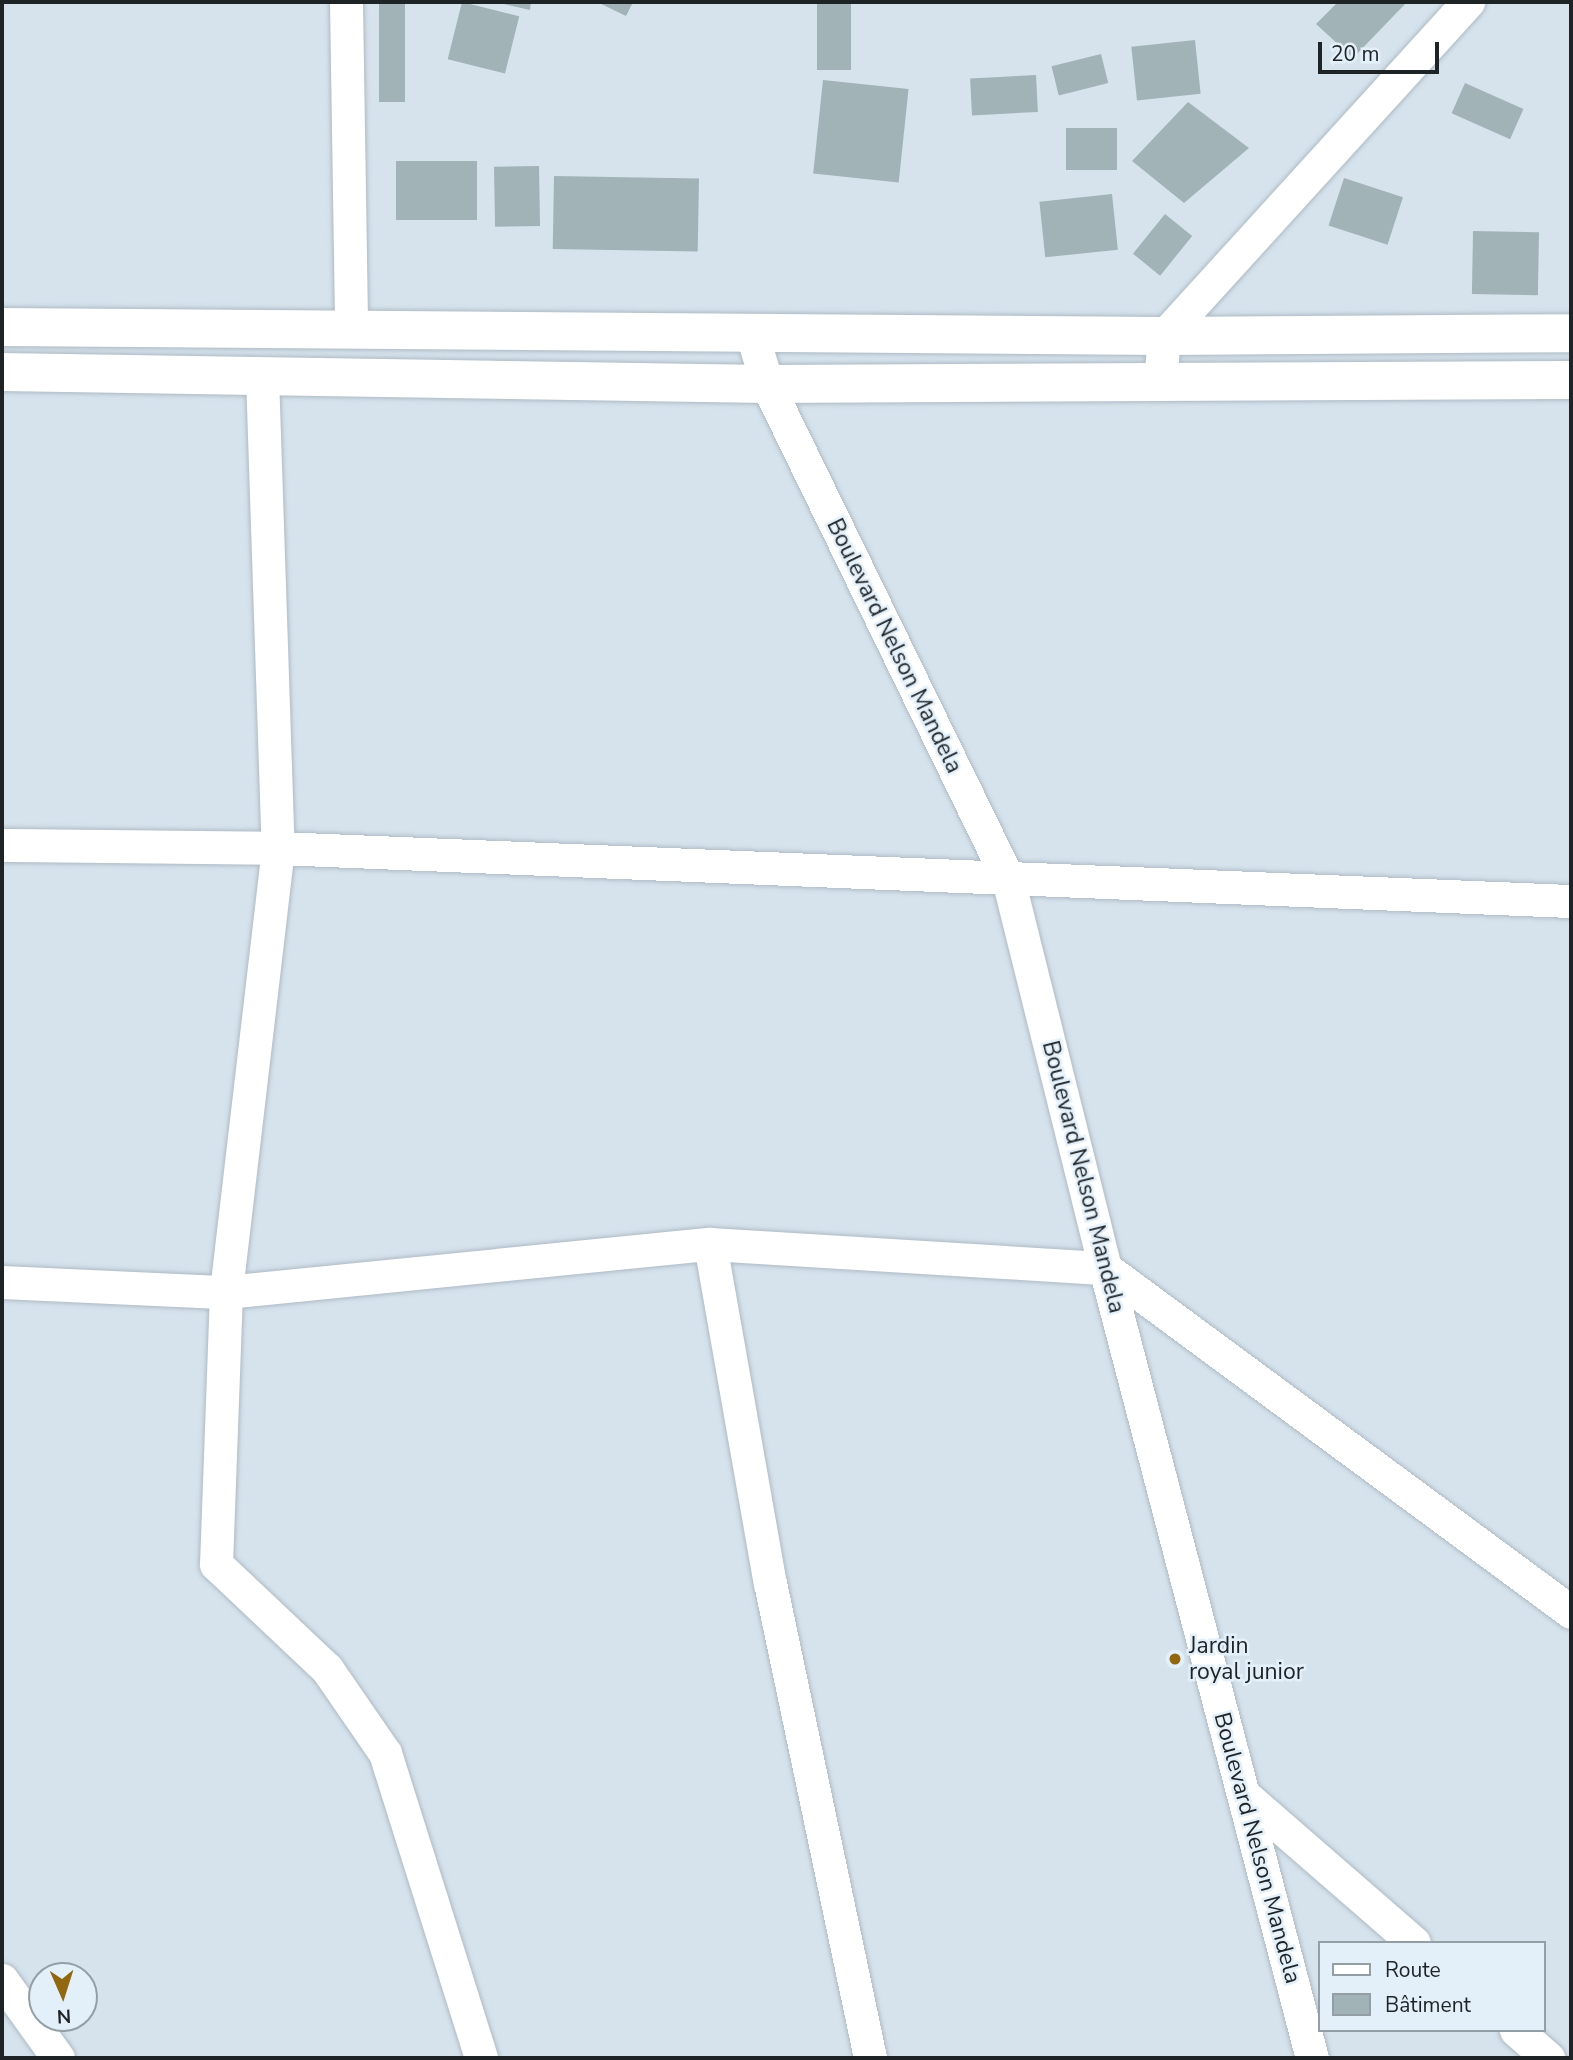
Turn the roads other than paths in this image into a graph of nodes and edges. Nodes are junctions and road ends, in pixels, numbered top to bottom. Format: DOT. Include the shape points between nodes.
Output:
graph roads {
  1 [pos="346,2"];
  2 [pos="1468,2"];
  3 [pos="2,327"];
  4 [pos="351,330"];
  5 [pos="1571,333"];
  6 [pos="752,334"];
  7 [pos="1164,336"];
  8 [pos="2,372"];
  9 [pos="261,375"];
  10 [pos="1571,380"];
  11 [pos="1160,382"];
  12 [pos="767,384"];
  13 [pos="2,845"];
  14 [pos="278,848"];
  15 [pos="1008,879"];
  16 [pos="1568,903"];
  17 [pos="710,1244"];
  18 [pos="1105,1268"];
  19 [pos="2,1282"];
  20 [pos="226,1292"];
  21 [pos="1571,1612"];
  22 [pos="1244,1795"];
  23 [pos="1412,1941"];
  24 [pos="2,1980"];
  25 [pos="1518,2032"];
  26 [pos="58,2058"];
  27 [pos="481,2058"];
  28 [pos="870,2058"];
  29 [pos="1312,2058"];
  30 [pos="1548,2058"];
  1 -- 4 [label="street"];
  2 -- 7 [label="street"];
  3 -- 4 [label="highway"];
  4 -- 6 [label="highway"];
  5 -- 7 [label="highway"];
  6 -- 7 [label="highway"];
  6 -- 12 [label="street, Boulevard Nelson Mandela"];
  7 -- 11 [label="street"];
  8 -- 9 [label="highway"];
  9 -- 12 [label="highway"];
  9 -- 14 [label="street"];
  10 -- 11 [label="highway"];
  11 -- 12 [label="highway"];
  12 -- 15 [label="street, Boulevard Nelson Mandela"];
  13 -- 14 [label="street"];
  14 -- 15 [label="street"];
  14 -- 20 [label="street"];
  15 -- 16 [label="street"];
  15 -- 18 [label="street, Boulevard Nelson Mandela"];
  17 -- 18 [label="street"];
  17 -- 20 [label="street"];
  17 -- 28 [label="street" via="770,1583"];
  18 -- 21 [label="street"];
  18 -- 22 [label="street, Boulevard Nelson Mandela"];
  19 -- 20 [label="street"];
  20 -- 27 [label="street" via="216,1564 327,1669 385,1753"];
  22 -- 23 [label="street"];
  22 -- 29 [label="street, Boulevard Nelson Mandela"];
  24 -- 26 [label="street"];
  25 -- 30 [label="street"];
}
